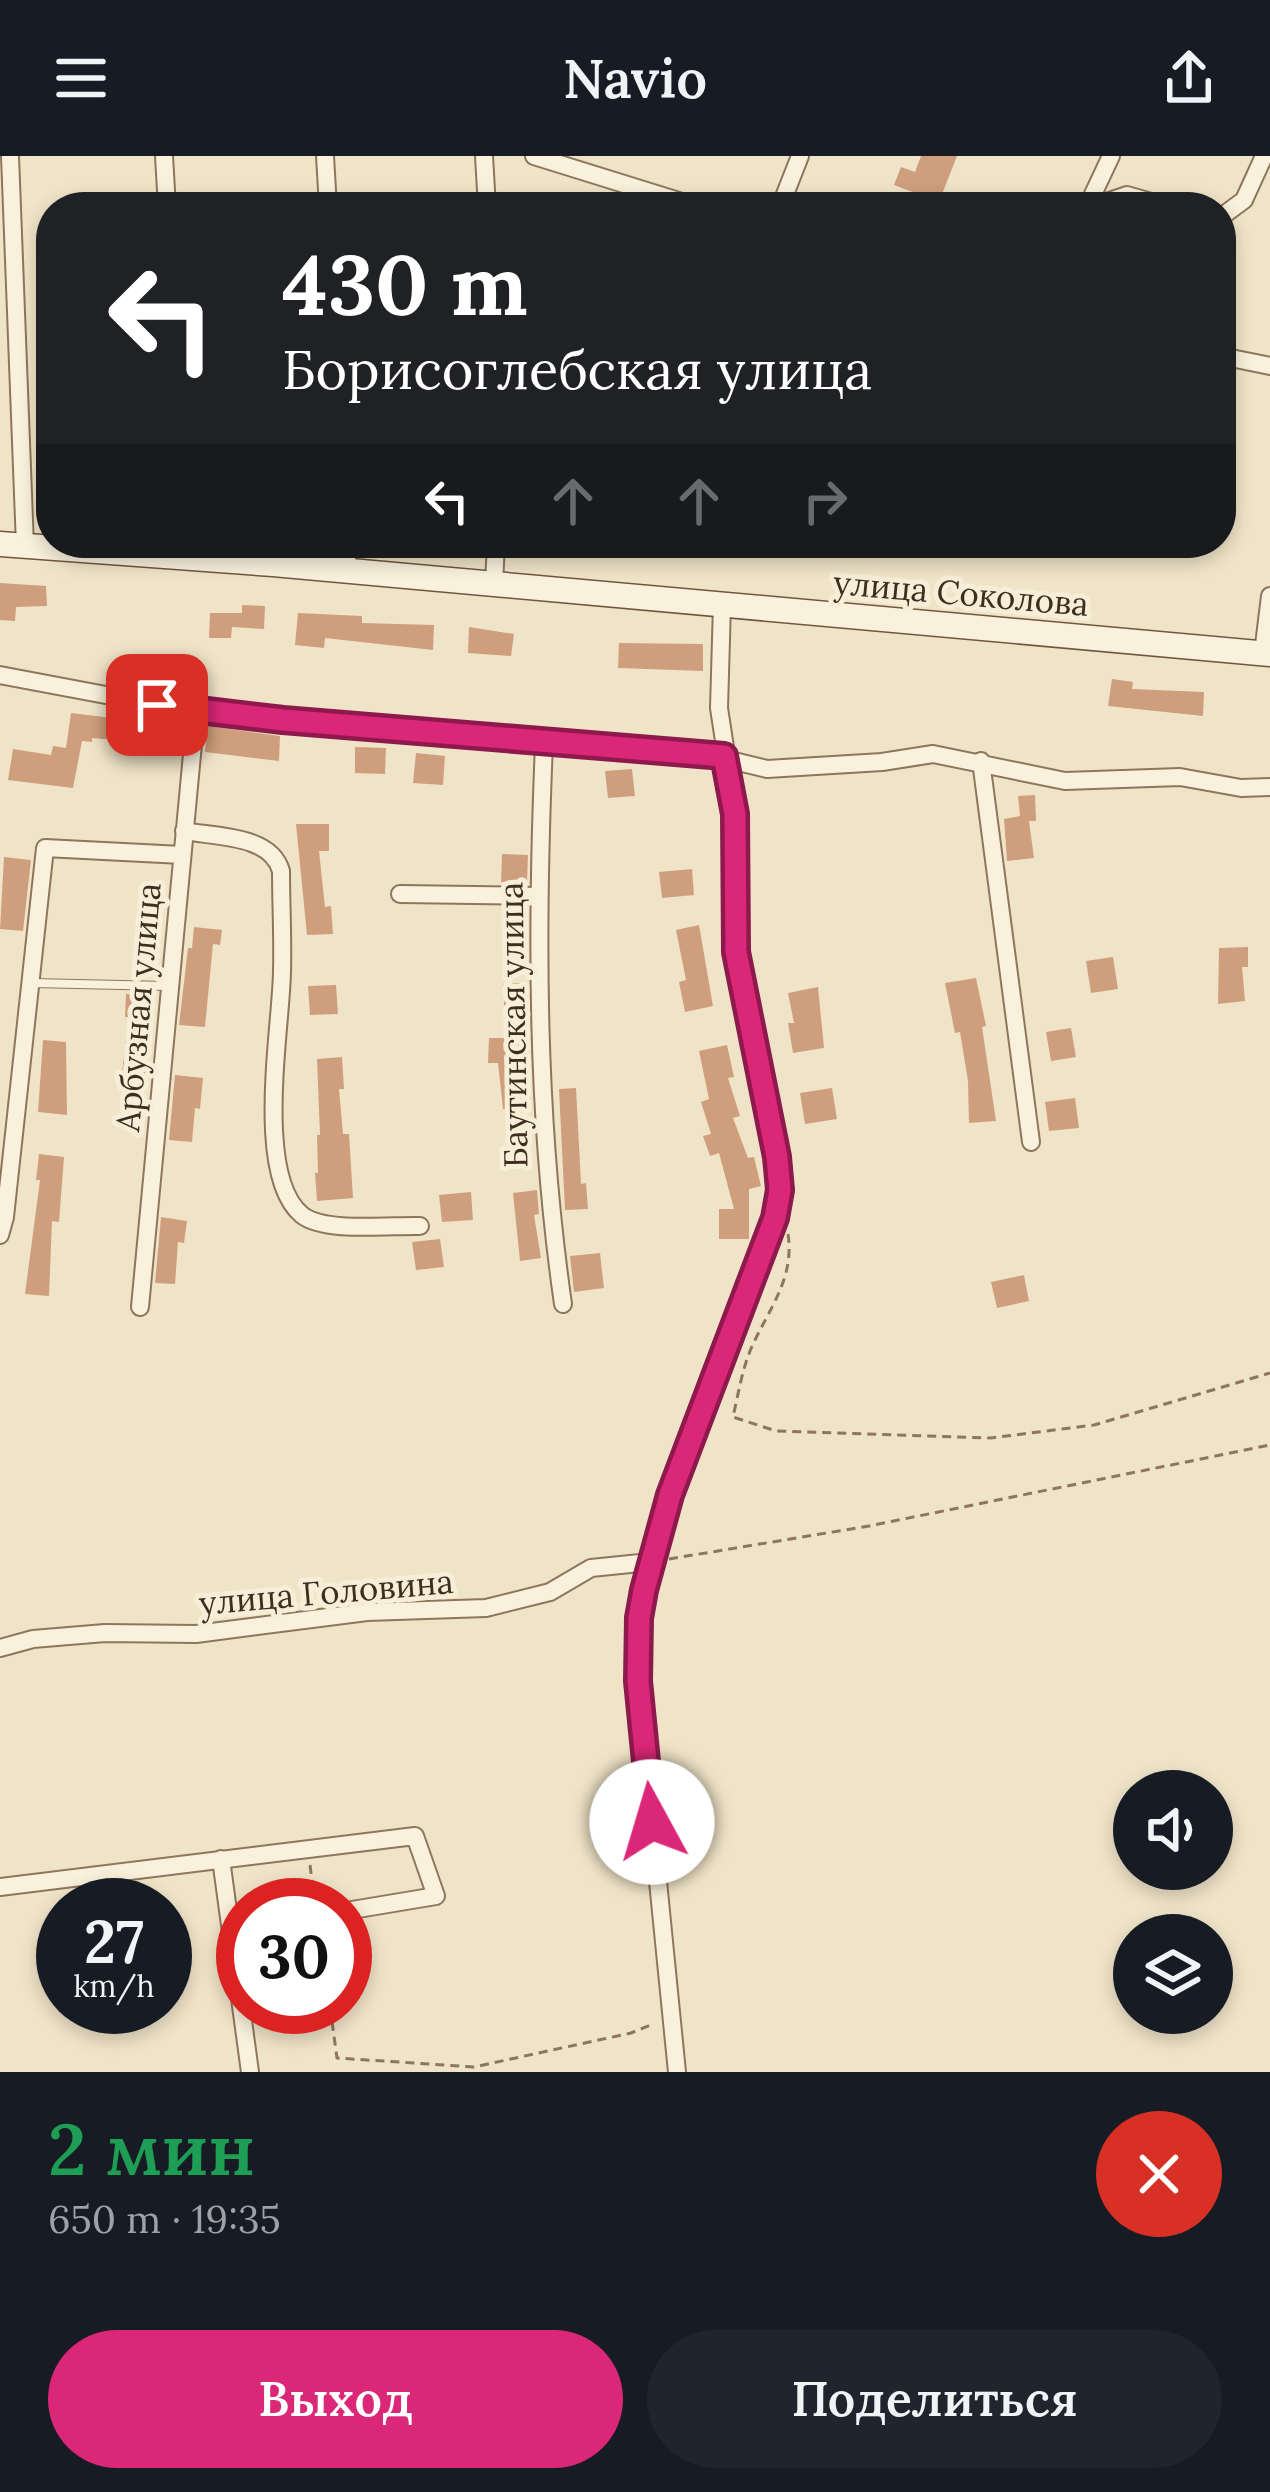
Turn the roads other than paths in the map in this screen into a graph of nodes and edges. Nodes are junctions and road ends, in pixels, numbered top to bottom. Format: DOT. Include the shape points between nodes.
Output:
graph roads {
  1 [pos="10,156"];
  2 [pos="164,156"];
  3 [pos="325,156"];
  4 [pos="484,156"];
  5 [pos="534,156"];
  6 [pos="800,156"];
  7 [pos="1111,156"];
  8 [pos="1264,156"];
  9 [pos="166,192"];
  10 [pos="327,192"];
  11 [pos="487,192"];
  12 [pos="650,192"];
  13 [pos="786,192"];
  14 [pos="1095,192"];
  15 [pos="1236,206"];
  16 [pos="1236,359"];
  17 [pos="1270,366"];
  18 [pos="12,545"];
  19 [pos="250,558"];
  20 [pos="347,558"];
  21 [pos="495,558"];
  22 [pos="348,571"];
  23 [pos="494,584"];
  24 [pos="1270,596"];
  25 [pos="722,605"];
  26 [pos="1266,653"];
  27 [pos="0,675"];
  28 [pos="196,712"];
  29 [pos="544,744"];
  30 [pos="724,756"];
  31 [pos="981,761"];
  32 [pos="1270,788"];
  33 [pos="184,831"];
  34 [pos="182,855"];
  35 [pos="400,894"];
  36 [pos="538,896"];
  37 [pos="31,983"];
  38 [pos="170,986"];
  39 [pos="1030,1142"];
  40 [pos="420,1226"];
  41 [pos="0,1235"];
  42 [pos="563,1304"];
  43 [pos="140,1307"];
  44 [pos="650,1562"];
  45 [pos="0,1648"];
  46 [pos="221,1859"];
  47 [pos="0,1888"];
  48 [pos="372,1907"];
  49 [pos="250,2072"];
  50 [pos="677,2072"];
  1 -- 18 [label="street"];
  2 -- 9 [label="street"];
  3 -- 10 [label="street"];
  4 -- 11 [label="street"];
  5 -- 12 [label="street"];
  6 -- 13 [label="street"];
  7 -- 14 [label="street"];
  8 -- 15 [label="street"];
  16 -- 17 [label="street"];
  19 -- 22 [label="main road, улица Соколова"];
  20 -- 22 [label="street"];
  21 -- 23 [label="street"];
  22 -- 23 [label="main road, улица Соколова"];
  23 -- 25 [label="main road, улица Соколова"];
  24 -- 26 [label="street"];
  25 -- 26 [label="main road, улица Соколова"];
  25 -- 30 [label="street"];
  27 -- 28 [label="street"];
  28 -- 29 [label="street"];
  28 -- 33 [label="street, Арбузная улица"];
  29 -- 30 [label="street"];
  29 -- 36 [label="street, Баутинская улица"];
  30 -- 31 [label="street" via="767,769 933,754"];
  30 -- 44 [label="street" via="735,814 736,952 780,1190"];
  31 -- 32 [label="street" via="1064,781 1180,777"];
  31 -- 39 [label="street"];
  33 -- 34 [label="street, Арбузная улица"];
  33 -- 40 [label="street" via="262,845 277,856 282,974 273,1123 291,1201 320,1224"];
  34 -- 37 [label="street" via="45,848"];
  34 -- 38 [label="street, Арбузная улица"];
  35 -- 36 [label="street"];
  36 -- 42 [label="street, Баутинская улица" via="542,1127"];
  37 -- 38 [label="lane"];
  37 -- 41 [label="street"];
  38 -- 43 [label="street, Арбузная улица"];
  44 -- 45 [label="street, улица Головина" via="591,1568 550,1592 486,1608 368,1612 196,1634 105,1633"];
  44 -- 50 [label="street" via="638,1681"];
  46 -- 47 [label="street"];
  46 -- 48 [label="street" via="415,1836 436,1896"];
  46 -- 49 [label="street"];
}
